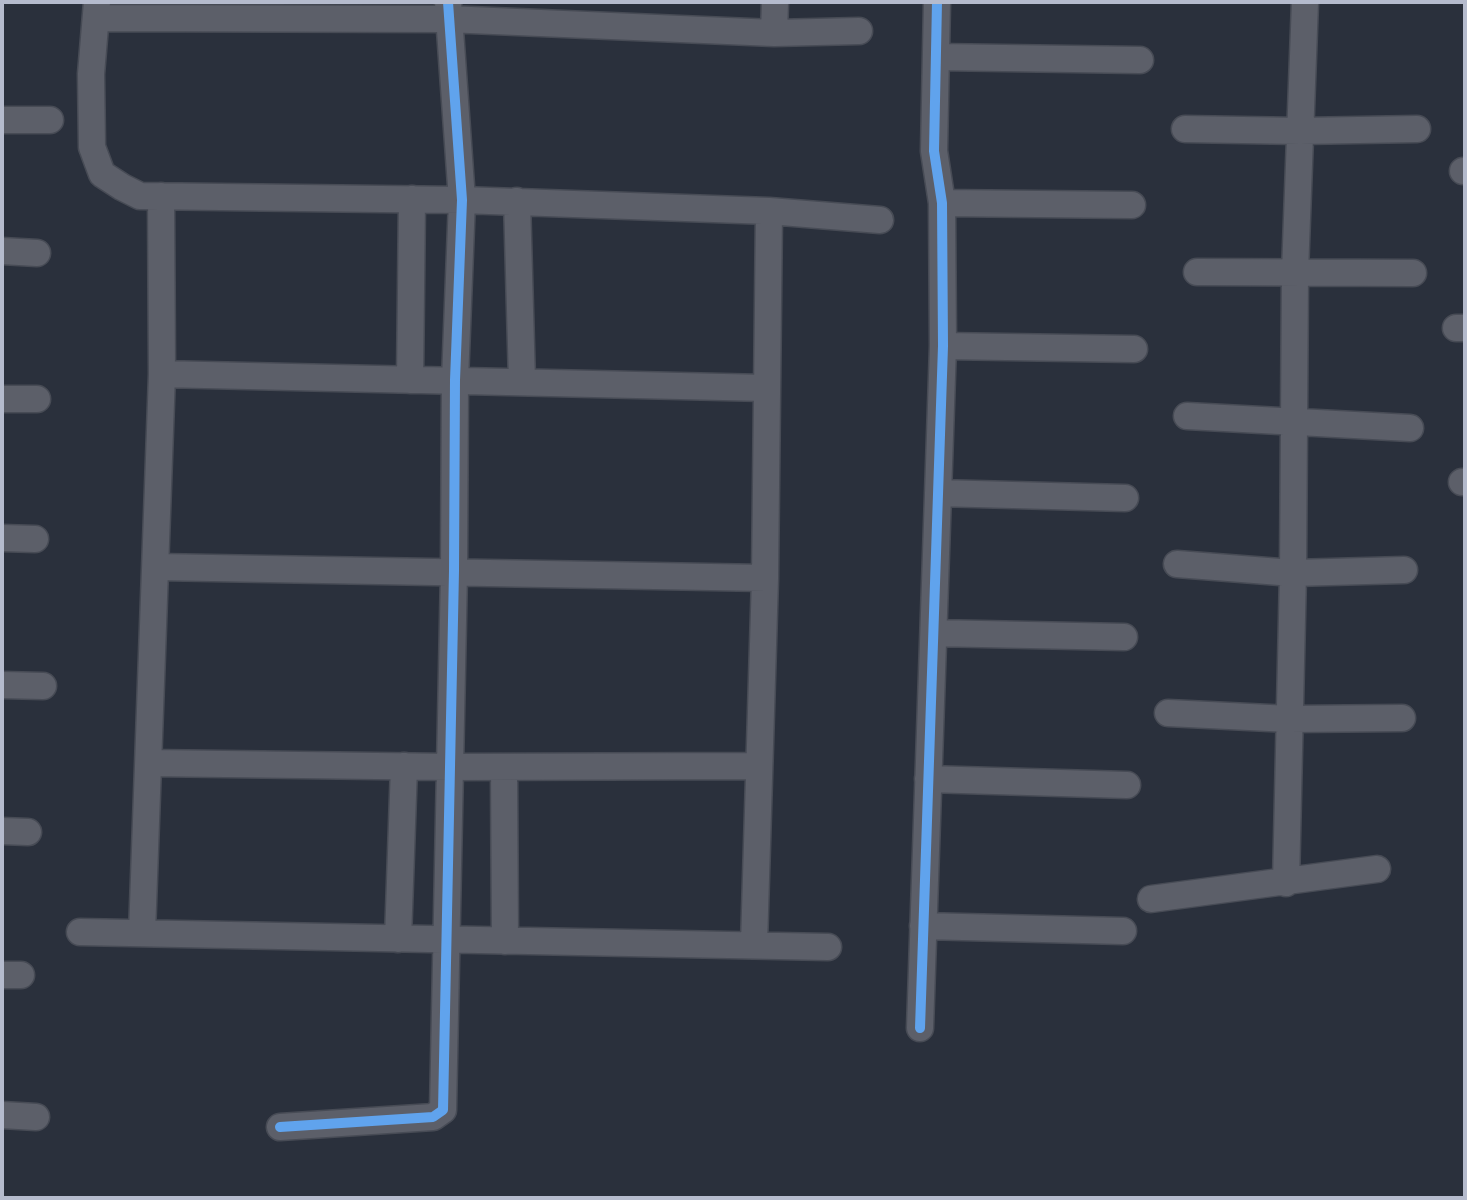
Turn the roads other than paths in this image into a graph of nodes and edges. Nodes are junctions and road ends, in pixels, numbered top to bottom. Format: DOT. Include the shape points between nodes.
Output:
graph roads {
  1 [pos="775,2"];
  2 [pos="937,2"];
  3 [pos="1305,2"];
  4 [pos="97,10"];
  5 [pos="448,10"];
  6 [pos="859,31"];
  7 [pos="774,33"];
  8 [pos="936,57"];
  9 [pos="1140,60"];
  10 [pos="2,120"];
  11 [pos="50,120"];
  12 [pos="1417,128"];
  13 [pos="1185,130"];
  14 [pos="1300,131"];
  15 [pos="161,195"];
  16 [pos="412,199"];
  17 [pos="463,200"];
  18 [pos="517,201"];
  19 [pos="942,203"];
  20 [pos="1132,205"];
  21 [pos="769,211"];
  22 [pos="880,220"];
  23 [pos="2,251"];
  24 [pos="37,253"];
  25 [pos="1197,272"];
  26 [pos="1295,272"];
  27 [pos="1413,273"];
  28 [pos="943,346"];
  29 [pos="1134,349"];
  30 [pos="162,374"];
  31 [pos="410,380"];
  32 [pos="455,380"];
  33 [pos="522,382"];
  34 [pos="766,388"];
  35 [pos="2,399"];
  36 [pos="37,399"];
  37 [pos="1187,416"];
  38 [pos="1295,422"];
  39 [pos="1410,428"];
  40 [pos="938,493"];
  41 [pos="1125,498"];
  42 [pos="2,538"];
  43 [pos="35,539"];
  44 [pos="1177,564"];
  45 [pos="157,567"];
  46 [pos="1404,570"];
  47 [pos="454,571"];
  48 [pos="1293,573"];
  49 [pos="765,578"];
  50 [pos="934,633"];
  51 [pos="1124,637"];
  52 [pos="2,685"];
  53 [pos="43,686"];
  54 [pos="1168,713"];
  55 [pos="1402,718"];
  56 [pos="1290,719"];
  57 [pos="150,763"];
  58 [pos="404,766"];
  59 [pos="760,766"];
  60 [pos="450,767"];
  61 [pos="504,767"];
  62 [pos="928,779"];
  63 [pos="1127,785"];
  64 [pos="2,831"];
  65 [pos="28,832"];
  66 [pos="1377,869"];
  67 [pos="1286,883"];
  68 [pos="1151,899"];
  69 [pos="923,926"];
  70 [pos="1123,931"];
  71 [pos="80,932"];
  72 [pos="142,933"];
  73 [pos="398,939"];
  74 [pos="447,940"];
  75 [pos="505,941"];
  76 [pos="754,944"];
  77 [pos="828,947"];
  78 [pos="920,1028"];
  79 [pos="2,1115"];
  80 [pos="36,1117"];
  81 [pos="280,1127"];
  1 -- 7 [label="street"];
  2 -- 8 [label="street"];
  3 -- 14 [label="street"];
  4 -- 5 [label="street"];
  4 -- 15 [label="street" via="91,74 92,147 102,174 140,195"];
  5 -- 7 [label="street"];
  5 -- 17 [label="street"];
  6 -- 7 [label="street"];
  8 -- 9 [label="street"];
  8 -- 19 [label="street" via="934,151"];
  10 -- 11 [label="street"];
  12 -- 14 [label="street"];
  13 -- 14 [label="street"];
  14 -- 26 [label="street"];
  15 -- 16 [label="street"];
  15 -- 30 [label="street"];
  16 -- 17 [label="street"];
  16 -- 31 [label="street"];
  17 -- 18 [label="street"];
  17 -- 32 [label="street"];
  18 -- 21 [label="street"];
  18 -- 33 [label="street"];
  19 -- 20 [label="street"];
  19 -- 28 [label="street"];
  21 -- 22 [label="street"];
  21 -- 34 [label="street"];
  23 -- 24 [label="street"];
  25 -- 26 [label="street"];
  26 -- 27 [label="street"];
  26 -- 38 [label="street"];
  28 -- 29 [label="street"];
  28 -- 40 [label="street"];
  30 -- 31 [label="street"];
  30 -- 45 [label="street"];
  31 -- 32 [label="street"];
  32 -- 33 [label="street"];
  32 -- 47 [label="street"];
  33 -- 34 [label="street"];
  34 -- 49 [label="street"];
  35 -- 36 [label="street"];
  37 -- 38 [label="street"];
  38 -- 39 [label="street"];
  38 -- 48 [label="street"];
  40 -- 41 [label="street"];
  40 -- 50 [label="street"];
  42 -- 43 [label="street"];
  44 -- 48 [label="street"];
  45 -- 47 [label="street"];
  45 -- 57 [label="street"];
  46 -- 48 [label="street"];
  47 -- 49 [label="street"];
  47 -- 60 [label="street"];
  48 -- 56 [label="street"];
  49 -- 59 [label="street"];
  50 -- 51 [label="street"];
  50 -- 62 [label="street"];
  52 -- 53 [label="street"];
  54 -- 56 [label="street"];
  55 -- 56 [label="street"];
  56 -- 67 [label="street"];
  57 -- 58 [label="street"];
  57 -- 72 [label="street"];
  58 -- 60 [label="street"];
  58 -- 73 [label="street"];
  59 -- 61 [label="street"];
  59 -- 76 [label="street"];
  60 -- 61 [label="street"];
  60 -- 74 [label="street"];
  61 -- 75 [label="street"];
  62 -- 63 [label="street"];
  62 -- 69 [label="street"];
  64 -- 65 [label="street"];
  66 -- 67 [label="street"];
  67 -- 68 [label="street"];
  69 -- 70 [label="street"];
  69 -- 78 [label="street"];
  71 -- 72 [label="street"];
  72 -- 73 [label="street"];
  73 -- 74 [label="street"];
  74 -- 75 [label="street"];
  74 -- 81 [label="street" via="440,1114"];
  75 -- 76 [label="street"];
  76 -- 77 [label="street"];
  79 -- 80 [label="street"];
}
